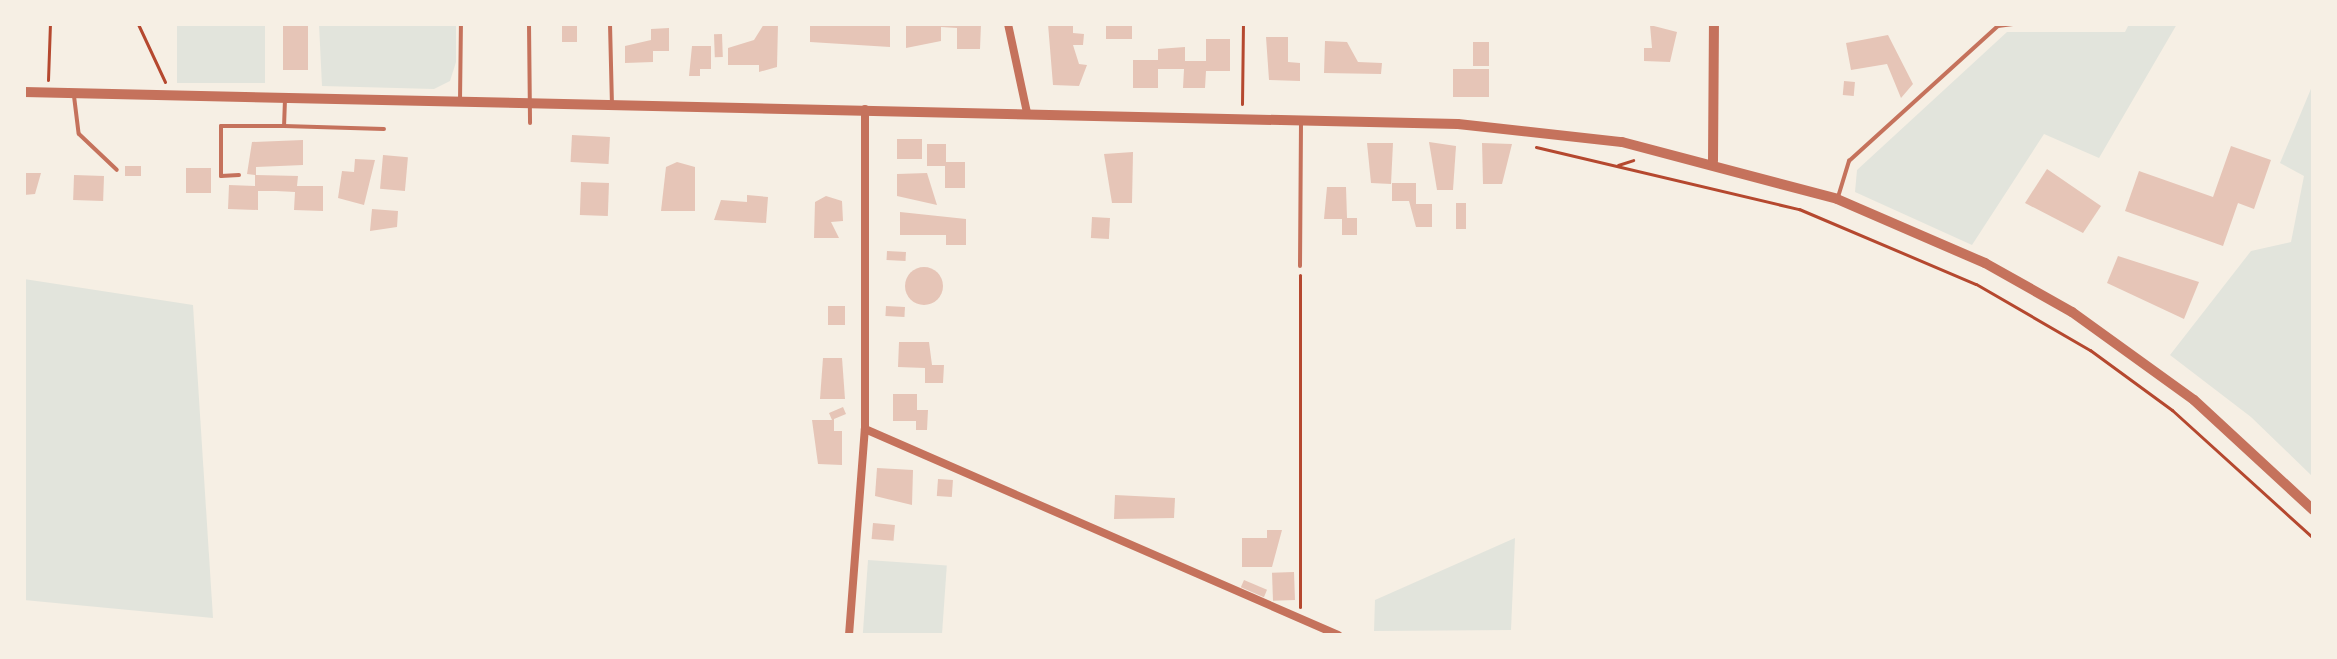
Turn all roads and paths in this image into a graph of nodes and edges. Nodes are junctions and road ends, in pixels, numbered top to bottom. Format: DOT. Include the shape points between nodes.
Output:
graph roads {
  1 [pos="50,24"];
  2 [pos="138,24"];
  3 [pos="461,24"];
  4 [pos="529,24"];
  5 [pos="610,24"];
  6 [pos="1008,24"];
  7 [pos="1243,24"];
  8 [pos="1714,24"];
  9 [pos="2013,24"];
  10 [pos="24,92"];
  11 [pos="47,92"];
  12 [pos="74,93"];
  13 [pos="170,93"];
  14 [pos="285,96"];
  15 [pos="460,101"];
  16 [pos="530,103"];
  17 [pos="612,106"];
  18 [pos="865,109"];
  19 [pos="1027,113"];
  20 [pos="1241,120"];
  21 [pos="1301,122"];
  22 [pos="530,123"];
  23 [pos="284,126"];
  24 [pos="384,129"];
  25 [pos="1529,141"];
  26 [pos="1713,161"];
  27 [pos="117,170"];
  28 [pos="239,175"];
  29 [pos="1837,199"];
  30 [pos="1300,266"];
  31 [pos="865,429"];
  32 [pos="2313,510"];
  33 [pos="2313,538"];
  34 [pos="1300,619"];
  35 [pos="849,635"];
  36 [pos="1338,635"];
  1 -- 11 [label="path"];
  2 -- 13 [label="path"];
  3 -- 15 [label="lane"];
  4 -- 16 [label="lane"];
  5 -- 17 [label="lane"];
  6 -- 19 [label="street"];
  7 -- 20 [label="path"];
  8 -- 26 [label="street"];
  9 -- 29 [label="lane" via="1998,26 1849,161"];
  10 -- 11 [label="street"];
  11 -- 12 [label="street"];
  12 -- 13 [label="street"];
  12 -- 27 [label="lane" via="79,134"];
  13 -- 14 [label="street"];
  14 -- 15 [label="street"];
  14 -- 23 [label="lane"];
  15 -- 16 [label="street"];
  16 -- 17 [label="street"];
  16 -- 22 [label="lane"];
  17 -- 18 [label="street"];
  18 -- 19 [label="street"];
  18 -- 31 [label="street"];
  19 -- 20 [label="street"];
  20 -- 21 [label="street"];
  21 -- 26 [label="street" via="1529,130"];
  21 -- 30 [label="lane"];
  23 -- 24 [label="lane"];
  23 -- 28 [label="lane" via="221,126 221,176"];
  25 -- 33 [label="path" via="1542,153 1799,209 1964,277 2146,391"];
  26 -- 29 [label="street"];
  29 -- 32 [label="street" via="1985,263 2072,312 2194,400"];
  30 -- 34 [label="path"];
  31 -- 34 [label="street"];
  31 -- 35 [label="street"];
  34 -- 36 [label="street"];
}
